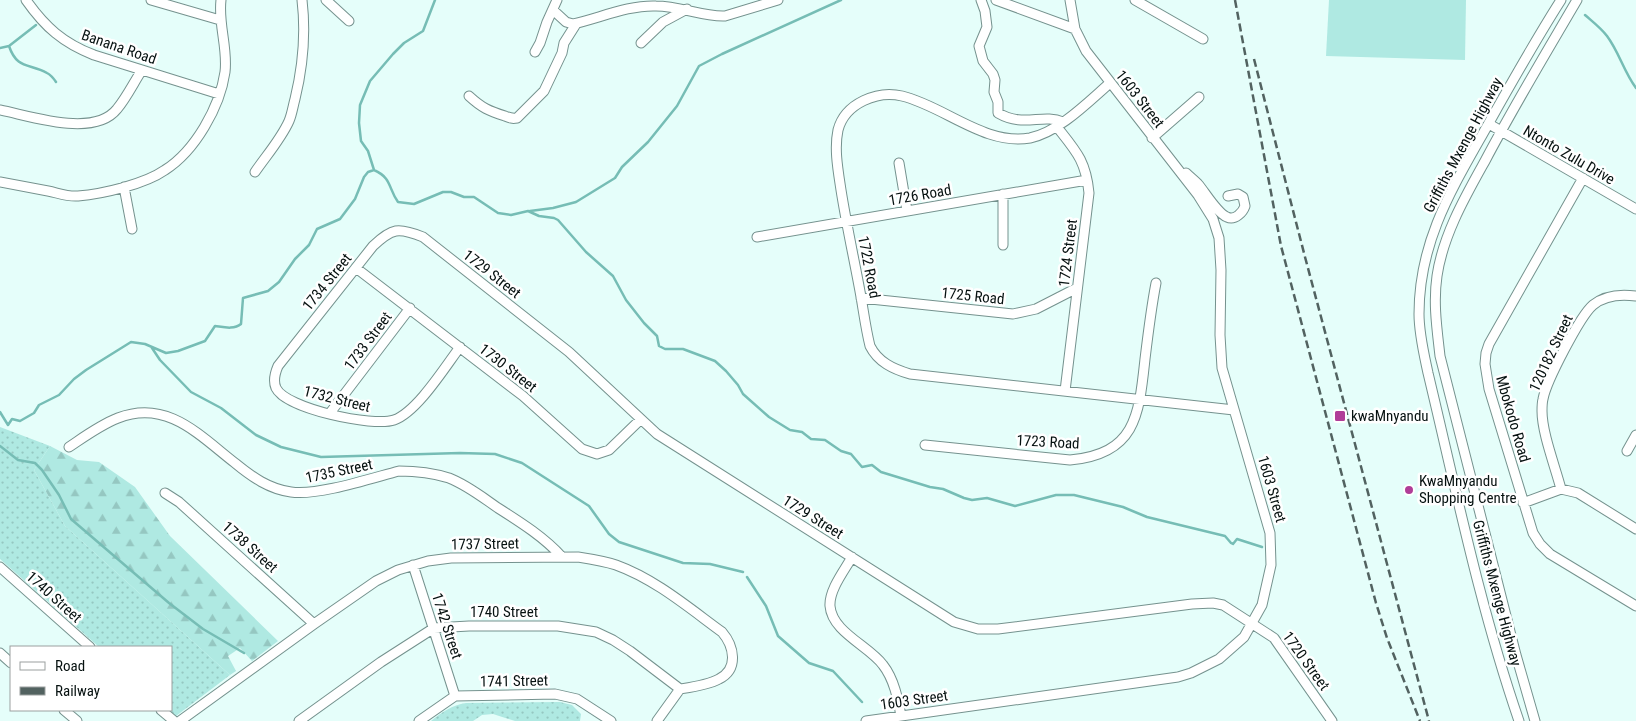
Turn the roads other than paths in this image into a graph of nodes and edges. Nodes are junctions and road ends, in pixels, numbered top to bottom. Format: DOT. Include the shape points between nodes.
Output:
graph roads {
  1 [pos="26,0"];
  2 [pos="151,0"];
  3 [pos="221,0"];
  4 [pos="302,0"];
  5 [pos="326,0"];
  6 [pos="557,0"];
  7 [pos="778,0"];
  8 [pos="981,0"];
  9 [pos="996,0"];
  10 [pos="1070,0"];
  11 [pos="1135,0"];
  12 [pos="1560,0"];
  13 [pos="1577,0"];
  14 [pos="687,9"];
  15 [pos="553,10"];
  16 [pos="220,20"];
  17 [pos="349,21"];
  18 [pos="576,24"];
  19 [pos="1075,29"];
  20 [pos="1203,39"];
  21 [pos="641,43"];
  22 [pos="535,52"];
  23 [pos="142,70"];
  24 [pos="1110,83"];
  25 [pos="219,94"];
  26 [pos="469,96"];
  27 [pos="1199,98"];
  28 [pos="0,110"];
  29 [pos="1060,124"];
  30 [pos="1489,124"];
  31 [pos="1501,130"];
  32 [pos="1152,138"];
  33 [pos="899,163"];
  34 [pos="1174,164"];
  35 [pos="255,172"];
  36 [pos="1583,178"];
  37 [pos="1087,180"];
  38 [pos="0,182"];
  39 [pos="124,187"];
  40 [pos="1003,194"];
  41 [pos="1228,196"];
  42 [pos="1636,209"];
  43 [pos="906,211"];
  44 [pos="846,222"];
  45 [pos="132,229"];
  46 [pos="422,237"];
  47 [pos="756,237"];
  48 [pos="1003,245"];
  49 [pos="356,268"];
  50 [pos="1156,283"];
  51 [pos="1077,288"];
  52 [pos="1636,296"];
  53 [pos="861,298"];
  54 [pos="410,308"];
  55 [pos="460,347"];
  56 [pos="274,382"];
  57 [pos="1065,391"];
  58 [pos="1141,400"];
  59 [pos="1234,410"];
  60 [pos="330,414"];
  61 [pos="640,420"];
  62 [pos="1636,435"];
  63 [pos="925,445"];
  64 [pos="69,447"];
  65 [pos="1627,451"];
  66 [pos="1561,489"];
  67 [pos="165,493"];
  68 [pos="1523,503"];
  69 [pos="1636,529"];
  70 [pos="562,557"];
  71 [pos="852,557"];
  72 [pos="413,565"];
  73 [pos="0,567"];
  74 [pos="1636,606"];
  75 [pos="314,624"];
  76 [pos="1253,624"];
  77 [pos="434,628"];
  78 [pos="89,646"];
  79 [pos="0,653"];
  80 [pos="10,662"];
  81 [pos="680,689"];
  82 [pos="455,696"];
  83 [pos="65,711"];
  84 [pos="162,711"];
  85 [pos="901,716"];
  86 [pos="76,721"];
  87 [pos="174,721"];
  88 [pos="180,721"];
  89 [pos="299,721"];
  90 [pos="419,721"];
  91 [pos="611,721"];
  92 [pos="657,721"];
  93 [pos="866,721"];
  94 [pos="1332,721"];
  95 [pos="1520,721"];
  96 [pos="1534,721"];
  1 -- 23 [label="street, Banana Road" via="46,25 75,47"];
  2 -- 16 [label="street"];
  3 -- 16 [label="street"];
  4 -- 35 [label="street" via="303,57 290,120"];
  5 -- 17 [label="street"];
  6 -- 15 [label="street"];
  7 -- 14 [label="street" via="716,17"];
  8 -- 29 [label="street" via="987,27 979,46 983,61 996,80 994,92 998,113 1021,121 1053,119"];
  9 -- 19 [label="street"];
  10 -- 19 [label="street, 1603 Street"];
  11 -- 20 [label="street"];
  12 -- 30 [label="street, Griffiths Mxenge Highway"];
  13 -- 31 [label="street, Griffiths Mxenge Highway"];
  14 -- 18 [label="street" via="642,6"];
  14 -- 21 [label="street" via="663,22"];
  15 -- 18 [label="street" via="566,22"];
  15 -- 22 [label="street"];
  16 -- 25 [label="street" via="225,72"];
  18 -- 26 [label="street" via="564,43 544,91 517,118 494,114"];
  19 -- 24 [label="street, 1603 Street" via="1086,51"];
  23 -- 25 [label="street, Banana Road"];
  23 -- 28 [label="street" via="117,110 88,124 70,124"];
  24 -- 29 [label="street, 1722 Road"];
  24 -- 32 [label="street, 1603 Street"];
  25 -- 39 [label="street" via="208,121 176,162 154,177"];
  27 -- 32 [label="street"];
  29 -- 37 [label="street, 1724 Street" via="1086,170"];
  29 -- 44 [label="street, 1722 Road" via="1030,138 1005,138 902,96 883,94 864,100 848,112 837,138"];
  30 -- 31 [label="street, Ntonto Zulu Drive"];
  30 -- 95 [label="street, Griffiths Mxenge Highway" via="1436,221 1422,273 1419,314 1428,374 1482,597"];
  31 -- 36 [label="street, Ntonto Zulu Drive"];
  31 -- 96 [label="street, Griffiths Mxenge Highway" via="1453,223 1437,275 1436,318 1440,356 1455,418"];
  32 -- 34 [label="street, 1603 Street"];
  33 -- 43 [label="street"];
  34 -- 41 [label="street" via="1226,217 1232,218 1245,206 1243,197 1238,194"];
  34 -- 59 [label="street, 1603 Street" via="1206,206 1218,233 1221,355"];
  36 -- 42 [label="street, Ntonto Zulu Drive"];
  36 -- 68 [label="street, Mbokodo Road" via="1486,353 1489,389"];
  37 -- 40 [label="street, 1726 Road"];
  37 -- 51 [label="street, 1724 Street" via="1087,212"];
  38 -- 39 [label="street" via="78,196"];
  39 -- 45 [label="street"];
  40 -- 43 [label="street, 1726 Road"];
  40 -- 48 [label="street"];
  43 -- 44 [label="street, 1726 Road"];
  44 -- 47 [label="street, 1726 Road"];
  44 -- 53 [label="street, 1722 Road"];
  46 -- 49 [label="street, 1734 Street" via="402,230 391,232 373,246"];
  46 -- 61 [label="street, 1729 Street" via="562,346"];
  49 -- 54 [label="street, 1730 Street"];
  49 -- 56 [label="street, 1734 Street" via="278,366"];
  50 -- 58 [label="street, 1723 Road"];
  51 -- 53 [label="street, 1725 Road" via="1036,310 1013,314"];
  51 -- 57 [label="street, 1724 Street"];
  52 -- 66 [label="street, 120182 Street" via="1607,297 1594,304 1584,315 1547,386 1542,413 1544,428"];
  53 -- 57 [label="street, 1722 Road" via="870,346 877,357 893,368 910,374"];
  54 -- 55 [label="street, 1730 Street"];
  54 -- 60 [label="street, 1733 Street"];
  55 -- 60 [label="street, 1732 Street" via="420,399 394,420 372,422"];
  55 -- 61 [label="street, 1730 Street" via="588,453 609,450"];
  56 -- 60 [label="street, 1732 Street" via="278,392 290,401"];
  57 -- 58 [label="street, 1722 Road"];
  58 -- 59 [label="street, 1722 Road"];
  58 -- 63 [label="street, 1723 Road" via="1128,433 1112,448 1085,458 1070,460"];
  59 -- 76 [label="street, 1603 Street" via="1272,548 1269,581"];
  61 -- 71 [label="street, 1729 Street" via="657,434"];
  62 -- 65 [label="street"];
  64 -- 70 [label="street, 1735 Street" via="118,418 140,412 163,414 196,433 260,482 291,492 314,492 399,471 446,478 464,485 512,517"];
  66 -- 68 [label="street"];
  66 -- 69 [label="street" via="1578,493"];
  67 -- 75 [label="street, 1738 Street"];
  68 -- 74 [label="street, Mbokodo Road" via="1533,533 1550,554"];
  70 -- 72 [label="street, 1737 Street" via="451,558"];
  70 -- 81 [label="street, 1737 Street" via="617,565 663,590 722,632 729,640 732,666 726,674 711,682"];
  71 -- 76 [label="street, 1729 Street" via="944,617 966,627 998,629 1213,602"];
  71 -- 85 [label="street" via="833,592 830,607 839,626 885,667"];
  72 -- 75 [label="street, 1737 Street" via="376,581"];
  72 -- 77 [label="street, 1742 Street"];
  73 -- 78 [label="street, 1740 Street"];
  75 -- 88 [label="street, 1737 Street"];
  76 -- 85 [label="street, 1603 Street" via="1244,637 1219,658 1184,675"];
  76 -- 94 [label="street, 1720 Street" via="1280,645"];
  77 -- 81 [label="street, 1740 Street" via="558,626 596,632 630,650"];
  77 -- 82 [label="street, 1742 Street"];
  77 -- 89 [label="street, 1740 Street"];
  79 -- 80 [label="street"];
  81 -- 92 [label="street"];
  82 -- 90 [label="street"];
  82 -- 91 [label="street, 1741 Street" via="569,696"];
  83 -- 86 [label="street"];
  84 -- 87 [label="street"];
  85 -- 93 [label="street, 1603 Street"];
}
